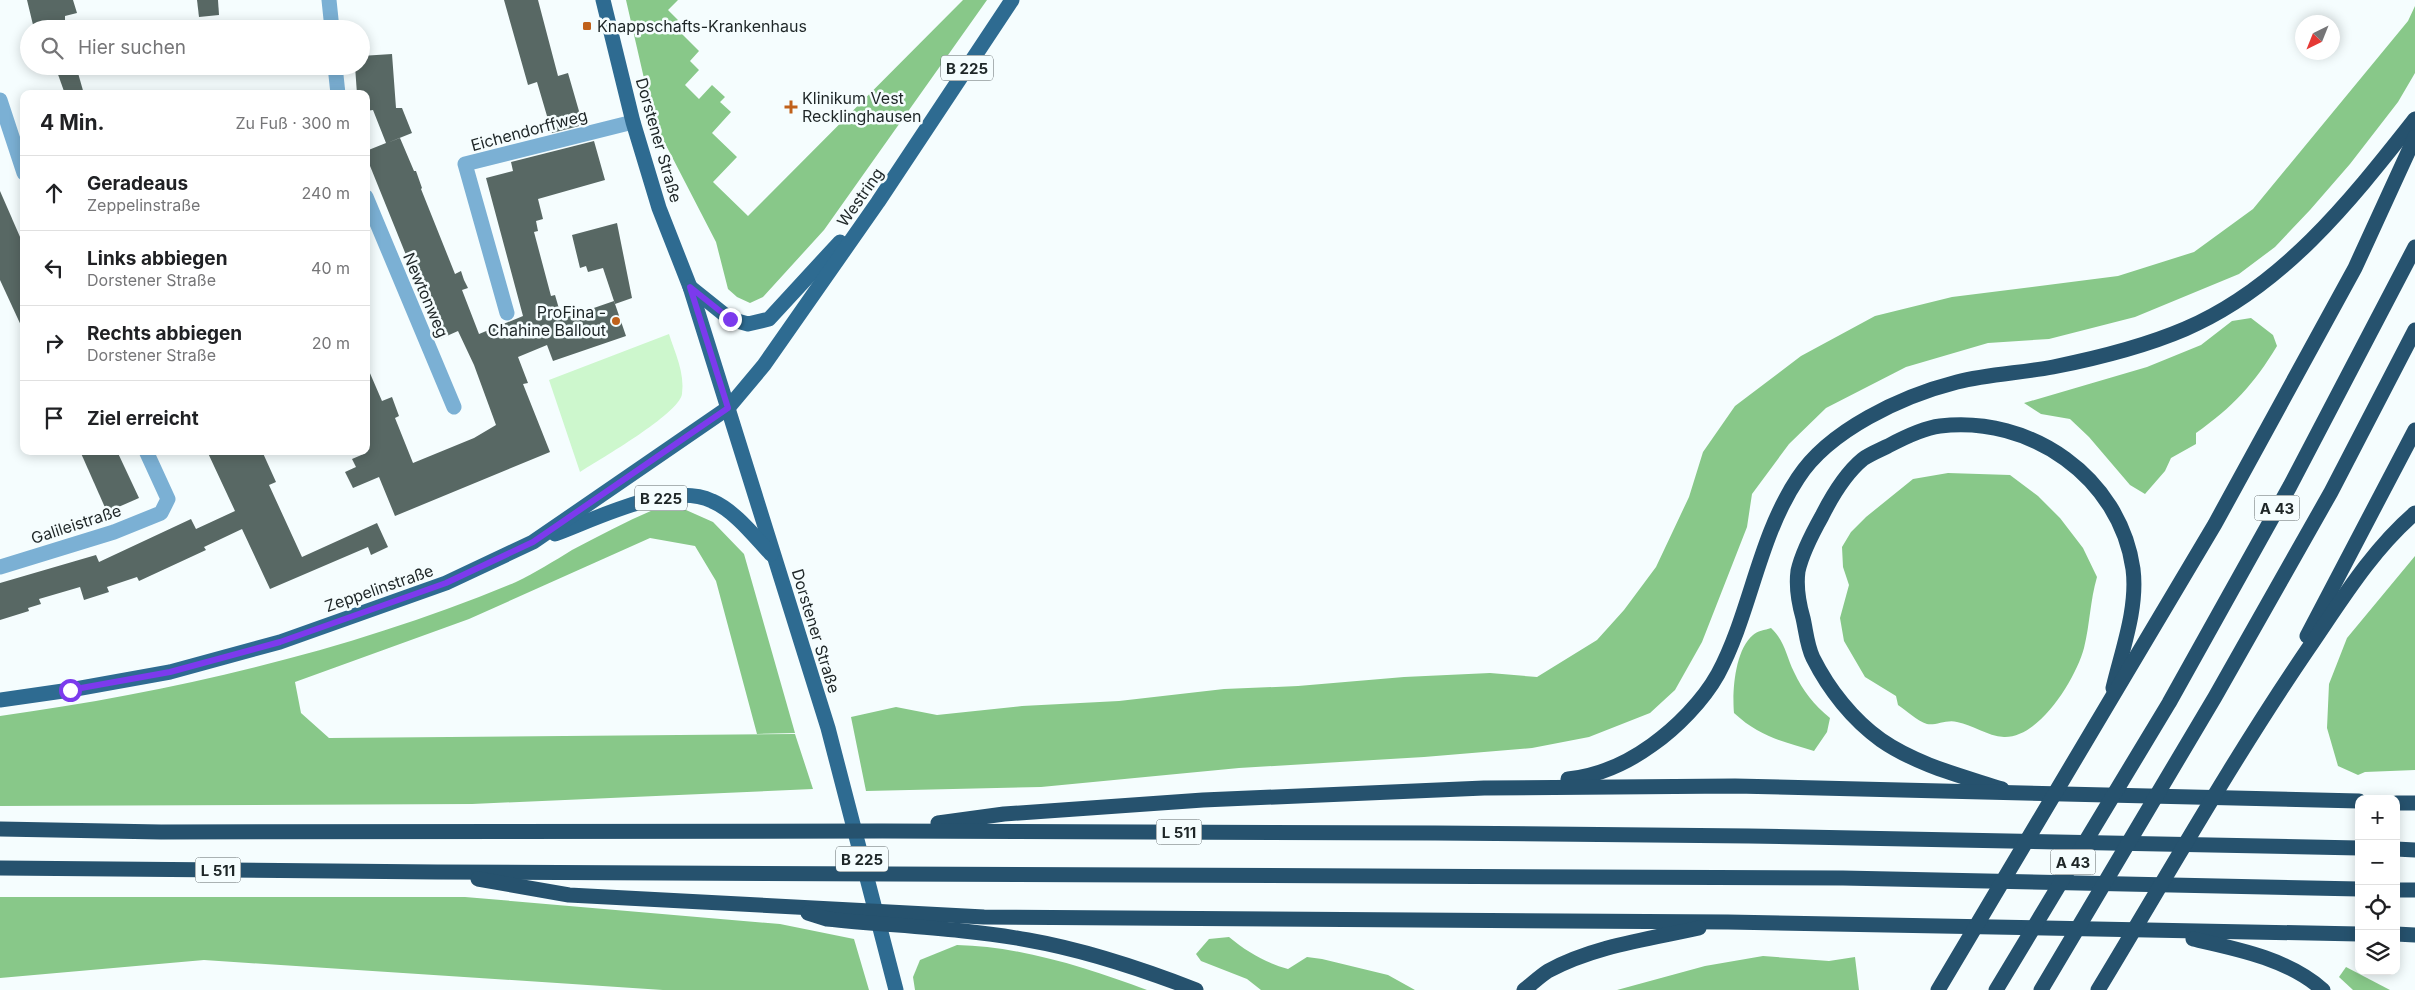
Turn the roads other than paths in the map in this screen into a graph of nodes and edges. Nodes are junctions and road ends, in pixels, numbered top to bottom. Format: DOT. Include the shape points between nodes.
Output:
graph roads {
  1 [pos="329,0"];
  2 [pos="603,0"];
  3 [pos="1012,0"];
  4 [pos="331,20"];
  5 [pos="336,75"];
  6 [pos="338,90"];
  7 [pos="0,100"];
  8 [pos="2415,119"];
  9 [pos="633,122"];
  10 [pos="2415,137"];
  11 [pos="20,161"];
  12 [pos="878,202"];
  13 [pos="370,207"];
  14 [pos="2415,247"];
  15 [pos="690,287"];
  16 [pos="507,312"];
  17 [pos="2415,330"];
  18 [pos="454,407"];
  19 [pos="728,408"];
  20 [pos="2415,430"];
  21 [pos="148,455"];
  22 [pos="2415,513"];
  23 [pos="533,542"];
  24 [pos="774,557"];
  25 [pos="0,567"];
  26 [pos="0,700"];
  27 [pos="2274,700"];
  28 [pos="2109,704"];
  29 [pos="1484,788"];
  30 [pos="2022,795"];
  31 [pos="2355,801"];
  32 [pos="2400,803"];
  33 [pos="2415,803"];
  34 [pos="0,829"];
  35 [pos="885,831"];
  36 [pos="2355,848"];
  37 [pos="2400,849"];
  38 [pos="2415,850"];
  39 [pos="0,868"];
  40 [pos="437,872"];
  41 [pos="2355,889"];
  42 [pos="2400,890"];
  43 [pos="2415,890"];
  44 [pos="783,906"];
  45 [pos="1728,922"];
  46 [pos="2162,932"];
  47 [pos="2355,934"];
  48 [pos="2400,934"];
  49 [pos="2415,935"];
  50 [pos="896,990"];
  51 [pos="1196,990"];
  52 [pos="1524,990"];
  53 [pos="1938,990"];
  54 [pos="1996,990"];
  55 [pos="2041,990"];
  56 [pos="2098,990"];
  57 [pos="2323,990"];
  1 -- 4 [label="street"];
  2 -- 9 [label="main road, Dorstener Straße"];
  3 -- 12 [label="main road, Westring / B 225"];
  5 -- 6 [label="street"];
  7 -- 11 [label="street"];
  8 -- 29 [label="highway" via="2324,229 2277,272 2187,328 2132,349 2052,367 1957,382 1899,402 1828,445 1798,477 1773,526 1717,676 1664,736 1633,758 1587,777"];
  9 -- 15 [label="main road, Dorstener Straße" via="659,208"];
  9 -- 16 [label="street, Eichendorffweg" via="465,164"];
  10 -- 28 [label="highway" via="2350,276 2215,524"];
  12 -- 15 [label="main road, Dorstener Straße" via="769,318 748,324 730,319"];
  12 -- 19 [label="main road, Westring / B 225" via="764,365"];
  13 -- 18 [label="street, Newtonweg"];
  14 -- 54 [label="highway, A 43" via="2290,486 2169,703"];
  15 -- 19 [label="main road, Dorstener Straße"];
  17 -- 55 [label="highway, A 43" via="2331,492"];
  19 -- 23 [label="main road, Zeppelinstraße"];
  19 -- 24 [label="main road, Dorstener Straße / B 225"];
  20 -- 27 [label="highway"];
  21 -- 25 [label="street, Galileistraße" via="168,499 161,513 114,532"];
  22 -- 27 [label="highway" via="2361,572"];
  23 -- 24 [label="main road, B 225" via="643,502 676,495 697,496 712,500 729,511"];
  23 -- 26 [label="main road, Zeppelinstraße" via="446,583 280,642 170,672"];
  24 -- 50 [label="main road, Dorstener Straße / B 225" via="828,728"];
  27 -- 56 [label="highway"];
  28 -- 30 [label="highway" via="2134,596 2132,568 2121,525 2100,491 2069,460 2030,437 1984,424 1938,426 1902,439 1863,460 1833,495 1798,572 1799,604 1812,656 1835,694 1854,717 1882,741 1948,772"];
  28 -- 53 [label="highway"];
  29 -- 30 [label="highway" via="1735,786"];
  29 -- 35 [label="highway" via="1203,800 1004,814"];
  30 -- 31 [label="highway"];
  32 -- 33 [label="highway"];
  34 -- 35 [label="highway, L 511" via="160,832"];
  35 -- 36 [label="highway, L 511" via="1729,836"];
  37 -- 38 [label="highway"];
  39 -- 40 [label="highway, L 511"];
  40 -- 41 [label="highway, L 511" via="1843,878"];
  40 -- 44 [label="highway" via="569,895"];
  42 -- 43 [label="highway"];
  44 -- 45 [label="highway" via="984,917"];
  44 -- 51 [label="highway" via="827,919 1018,938 1056,945 1161,976"];
  45 -- 46 [label="highway"];
  45 -- 52 [label="highway" via="1614,946 1574,959 1547,972"];
  46 -- 47 [label="highway"];
  46 -- 57 [label="highway" via="2241,949 2295,971"];
  48 -- 49 [label="highway"];
}
